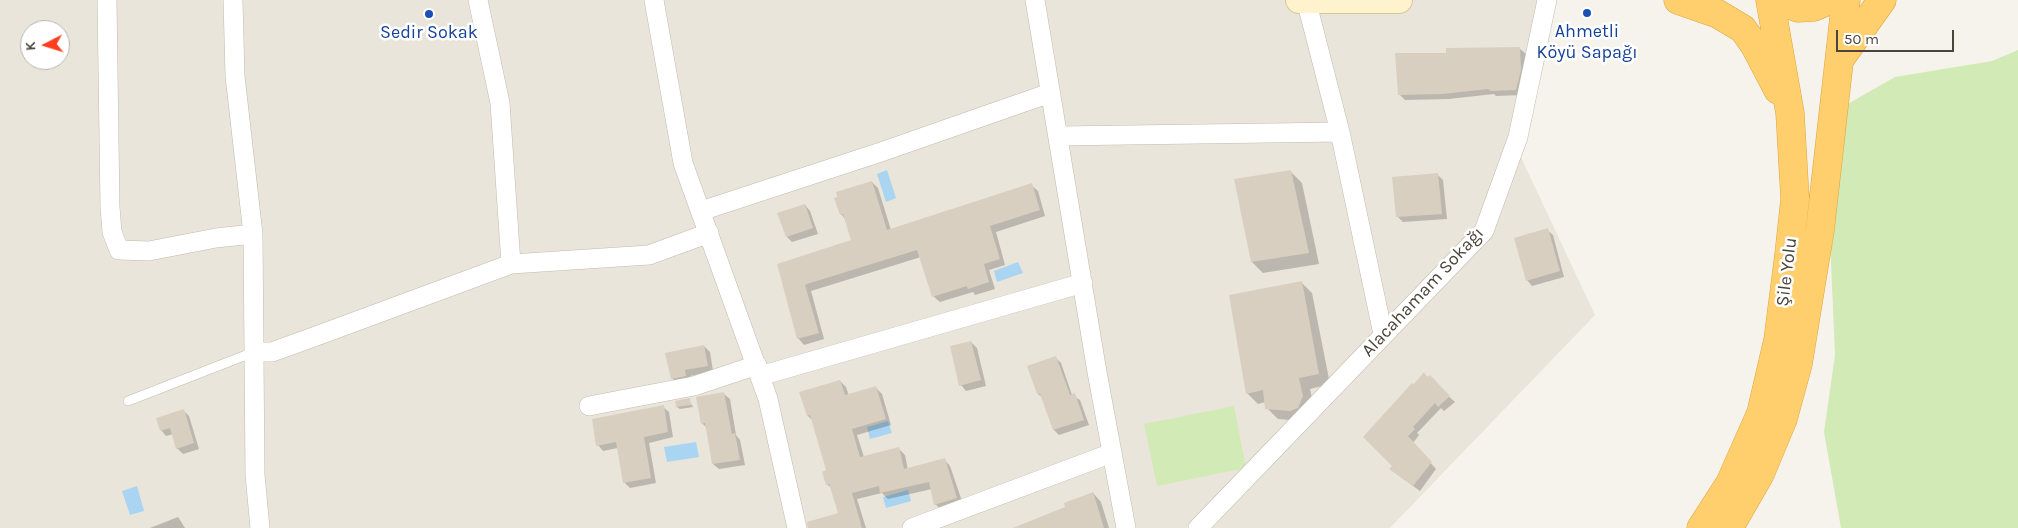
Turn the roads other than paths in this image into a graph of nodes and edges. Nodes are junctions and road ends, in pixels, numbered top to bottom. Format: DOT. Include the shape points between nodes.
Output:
graph roads {
  1 [pos="107,0"];
  2 [pos="233,0"];
  3 [pos="478,0"];
  4 [pos="654,0"];
  5 [pos="1035,0"];
  6 [pos="1300,0"];
  7 [pos="1306,0"];
  8 [pos="1399,0"];
  9 [pos="1547,0"];
  10 [pos="1678,0"];
  11 [pos="1770,0"];
  12 [pos="1777,0"];
  13 [pos="1830,0"];
  14 [pos="1846,0"];
  15 [pos="1882,0"];
  16 [pos="1371,1"];
  17 [pos="1838,62"];
  18 [pos="1050,93"];
  19 [pos="1790,113"];
  20 [pos="1340,132"];
  21 [pos="1060,136"];
  22 [pos="701,211"];
  23 [pos="709,233"];
  24 [pos="252,234"];
  25 [pos="511,264"];
  26 [pos="1083,283"];
  27 [pos="1383,334"];
  28 [pos="254,352"];
  29 [pos="758,370"];
  30 [pos="128,401"];
  31 [pos="589,406"];
  32 [pos="1112,453"];
  33 [pos="260,528"];
  34 [pos="797,528"];
  35 [pos="912,528"];
  36 [pos="1126,528"];
  37 [pos="1198,528"];
  38 [pos="1700,528"];
  39 [pos="1729,528"];
  1 -- 24 [label="street" via="110,207 112,232 119,250 149,251"];
  2 -- 24 [label="street" via="235,76"];
  3 -- 25 [label="street" via="500,103"];
  4 -- 22 [label="street" via="683,163"];
  5 -- 18 [label="street"];
  6 -- 7 [label="main road"];
  7 -- 16 [label="main road"];
  7 -- 20 [label="street"];
  8 -- 16 [label="main road"];
  9 -- 27 [label="street, Alacahamam Sokağı" via="1518,137 1484,231"];
  10 -- 19 [label="highway" via="1718,14 1743,30 1755,46"];
  11 -- 19 [label="highway, Şile Yolu"];
  12 -- 13 [label="highway" via="1798,8 1814,7"];
  14 -- 17 [label="highway, Şile Yolu"];
  15 -- 17 [label="highway"];
  17 -- 39 [label="highway, Şile Yolu" via="1820,230 1798,364 1783,418 1760,474"];
  18 -- 21 [label="street"];
  18 -- 22 [label="street"];
  19 -- 38 [label="highway, Şile Yolu" via="1795,199 1778,340 1761,413 1730,483"];
  20 -- 21 [label="street"];
  20 -- 27 [label="street"];
  21 -- 26 [label="street"];
  22 -- 23 [label="street"];
  23 -- 25 [label="street" via="649,255"];
  23 -- 29 [label="street"];
  24 -- 28 [label="street"];
  25 -- 28 [label="street" via="296,344 272,352"];
  26 -- 29 [label="street"];
  26 -- 32 [label="street"];
  27 -- 37 [label="street, Alacahamam Sokağı"];
  28 -- 30 [label="lane"];
  28 -- 33 [label="street" via="255,475"];
  29 -- 31 [label="street"];
  29 -- 34 [label="street" via="768,399"];
  32 -- 35 [label="street"];
  32 -- 36 [label="street"];
}
